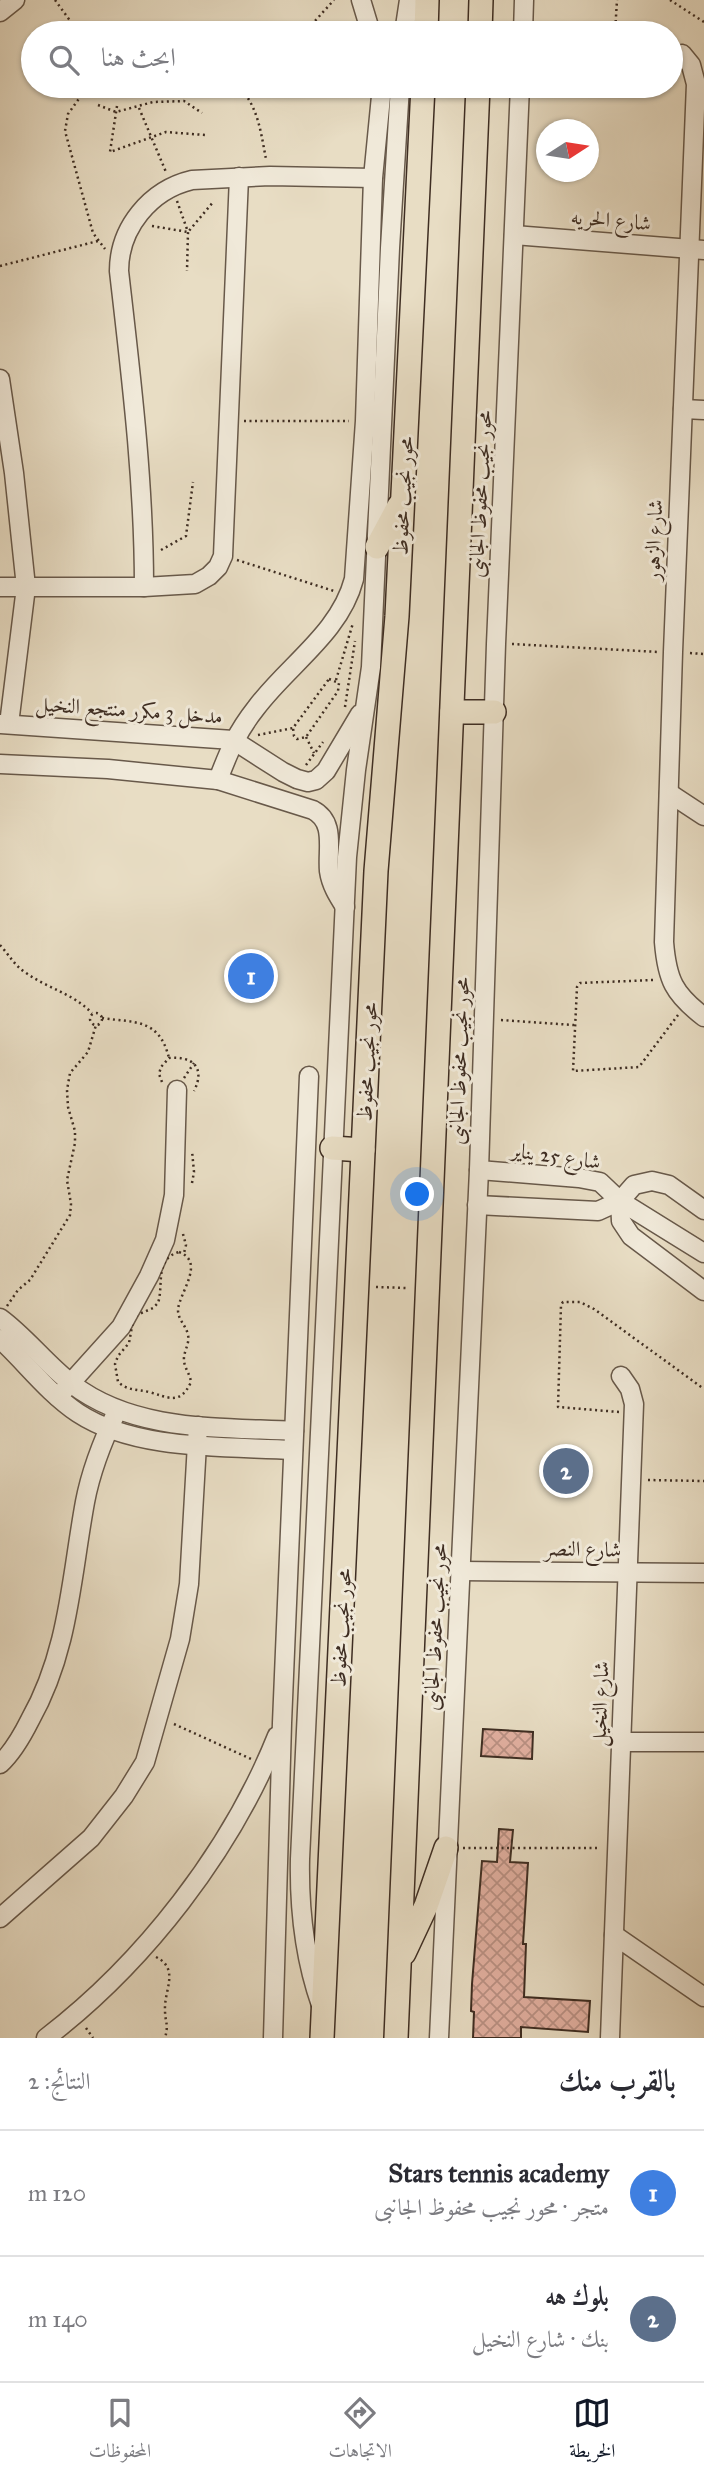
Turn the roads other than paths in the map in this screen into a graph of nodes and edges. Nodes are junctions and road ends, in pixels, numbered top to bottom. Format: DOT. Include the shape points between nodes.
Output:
graph roads {
  1 [pos="15,0"];
  2 [pos="361,0"];
  3 [pos="409,0"];
  4 [pos="427,0"];
  5 [pos="481,0"];
  6 [pos="524,0"];
  7 [pos="0,12"];
  8 [pos="367,21"];
  9 [pos="406,21"];
  10 [pos="426,21"];
  11 [pos="480,21"];
  12 [pos="523,21"];
  13 [pos="683,55"];
  14 [pos="381,98"];
  15 [pos="399,98"];
  16 [pos="422,98"];
  17 [pos="478,98"];
  18 [pos="520,98"];
  19 [pos="239,177"];
  20 [pos="373,178"];
  21 [pos="514,235"];
  22 [pos="696,250"];
  23 [pos="0,379"];
  24 [pos="683,409"];
  25 [pos="704,410"];
  26 [pos="402,500"];
  27 [pos="377,547"];
  28 [pos="0,587"];
  29 [pos="26,587"];
  30 [pos="144,587"];
  31 [pos="367,702"];
  32 [pos="452,712"];
  33 [pos="494,712"];
  34 [pos="5,724"];
  35 [pos="233,740"];
  36 [pos="0,764"];
  37 [pos="218,780"];
  38 [pos="669,793"];
  39 [pos="704,816"];
  40 [pos="345,907"];
  41 [pos="704,1017"];
  42 [pos="309,1076"];
  43 [pos="177,1090"];
  44 [pos="332,1148"];
  45 [pos="363,1150"];
  46 [pos="478,1170"];
  47 [pos="620,1201"];
  48 [pos="477,1205"];
  49 [pos="704,1210"];
  50 [pos="704,1253"];
  51 [pos="704,1291"];
  52 [pos="3,1313"];
  53 [pos="0,1339"];
  54 [pos="621,1376"];
  55 [pos="70,1383"];
  56 [pos="58,1397"];
  57 [pos="117,1410"];
  58 [pos="198,1426"];
  59 [pos="108,1430"];
  60 [pos="294,1431"];
  61 [pos="197,1444"];
  62 [pos="293,1450"];
  63 [pos="461,1571"];
  64 [pos="627,1573"];
  65 [pos="704,1573"];
  66 [pos="282,1723"];
  67 [pos="622,1742"];
  68 [pos="704,1742"];
  69 [pos="0,1765"];
  70 [pos="446,1848"];
  71 [pos="0,1918"];
  72 [pos="614,1935"];
  73 [pos="400,1962"];
  74 [pos="704,1997"];
  75 [pos="324,2014"];
  76 [pos="46,2038"];
  77 [pos="273,2038"];
  78 [pos="323,2038"];
  79 [pos="396,2038"];
  80 [pos="439,2038"];
  81 [pos="610,2038"];
  1 -- 7 [label="street"];
  2 -- 8 [label="street"];
  3 -- 9 [label="street"];
  4 -- 10 [label="main road"];
  5 -- 11 [label="main road"];
  6 -- 12 [label="street"];
  13 -- 22 [label="street, شارع الزهور" via="696,84"];
  14 -- 20 [label="street"];
  15 -- 27 [label="street"];
  16 -- 26 [label="main road, محور نجيب محفوظ"];
  17 -- 32 [label="main road"];
  18 -- 21 [label="street, محور نجيب محفوظ الجانبى"];
  19 -- 20 [label="street"];
  19 -- 30 [label="street" via="223,556 218,567 195,584"];
  19 -- 30 [label="street" via="180,183 151,200 134,219 119,255 136,414"];
  20 -- 35 [label="street" via="365,421 350,596 327,630 257,706"];
  21 -- 22 [label="street, شارع الحريه"];
  21 -- 33 [label="street, محور نجيب محفوظ الجانبى"];
  22 -- 24 [label="street, شارع الزهور"];
  23 -- 29 [label="street"];
  24 -- 25 [label="street"];
  24 -- 38 [label="street, شارع الزهور"];
  26 -- 27 [label="main road"];
  26 -- 45 [label="main road, محور نجيب محفوظ" via="376,871"];
  27 -- 31 [label="street"];
  28 -- 29 [label="street"];
  29 -- 30 [label="street"];
  29 -- 34 [label="street"];
  31 -- 35 [label="street, مدخل 3 مكرر منتجع النخيل" via="331,765 316,780 296,779"];
  31 -- 40 [label="street" via="351,813"];
  32 -- 33 [label="main road"];
  32 -- 73 [label="main road"];
  33 -- 46 [label="street, محور نجيب محفوظ الجانبى"];
  34 -- 35 [label="street, مدخل 3 مكرر منتجع النخيل"];
  35 -- 37 [label="street"];
  36 -- 37 [label="street"];
  37 -- 40 [label="street" via="323,817 328,826 331,879"];
  38 -- 39 [label="street"];
  38 -- 41 [label="street, شارع الزهور" via="664,942 669,980 686,1004"];
  40 -- 44 [label="street"];
  42 -- 60 [label="street"];
  43 -- 55 [label="street" via="174,1195 165,1240 121,1327"];
  44 -- 45 [label="main road"];
  44 -- 75 [label="street" via="299,1884 308,1961"];
  45 -- 75 [label="main road, محور نجيب محفوظ"];
  46 -- 47 [label="street, شارع 25 يناير" via="600,1182"];
  46 -- 48 [label="street, محور نجيب محفوظ الجانبى"];
  47 -- 48 [label="street" via="598,1211"];
  47 -- 49 [label="street" via="634,1185 652,1181 669,1185"];
  47 -- 50 [label="street, شارع 25 يناير"];
  47 -- 51 [label="street" via="621,1221 631,1236"];
  48 -- 63 [label="street, محور نجيب محفوظ الجانبى"];
  52 -- 55 [label="street"];
  53 -- 56 [label="street"];
  54 -- 64 [label="street, شارع النخيل" via="634,1404"];
  55 -- 56 [label="street"];
  55 -- 57 [label="street"];
  56 -- 59 [label="street"];
  57 -- 58 [label="street"];
  57 -- 59 [label="street"];
  58 -- 60 [label="street"];
  58 -- 61 [label="street"];
  59 -- 61 [label="street"];
  59 -- 69 [label="street" via="85,1502 54,1671 23,1734"];
  60 -- 62 [label="street"];
  61 -- 62 [label="street"];
  61 -- 71 [label="street" via="189,1584 145,1762 91,1839"];
  62 -- 66 [label="street"];
  63 -- 64 [label="street, شارع النصر"];
  63 -- 70 [label="street, محور نجيب محفوظ الجانبى"];
  64 -- 65 [label="street, شارع النصر"];
  64 -- 67 [label="street, شارع النخيل"];
  66 -- 76 [label="street" via="265,1766 187,1893 122,1969"];
  66 -- 77 [label="street"];
  67 -- 68 [label="street"];
  67 -- 72 [label="street, شارع النخيل"];
  70 -- 73 [label="main road"];
  70 -- 80 [label="street, محور نجيب محفوظ الجانبى"];
  72 -- 74 [label="street"];
  72 -- 81 [label="street, شارع النخيل"];
  73 -- 79 [label="main road"];
  75 -- 78 [label="main road, محور نجيب محفوظ"];
}
